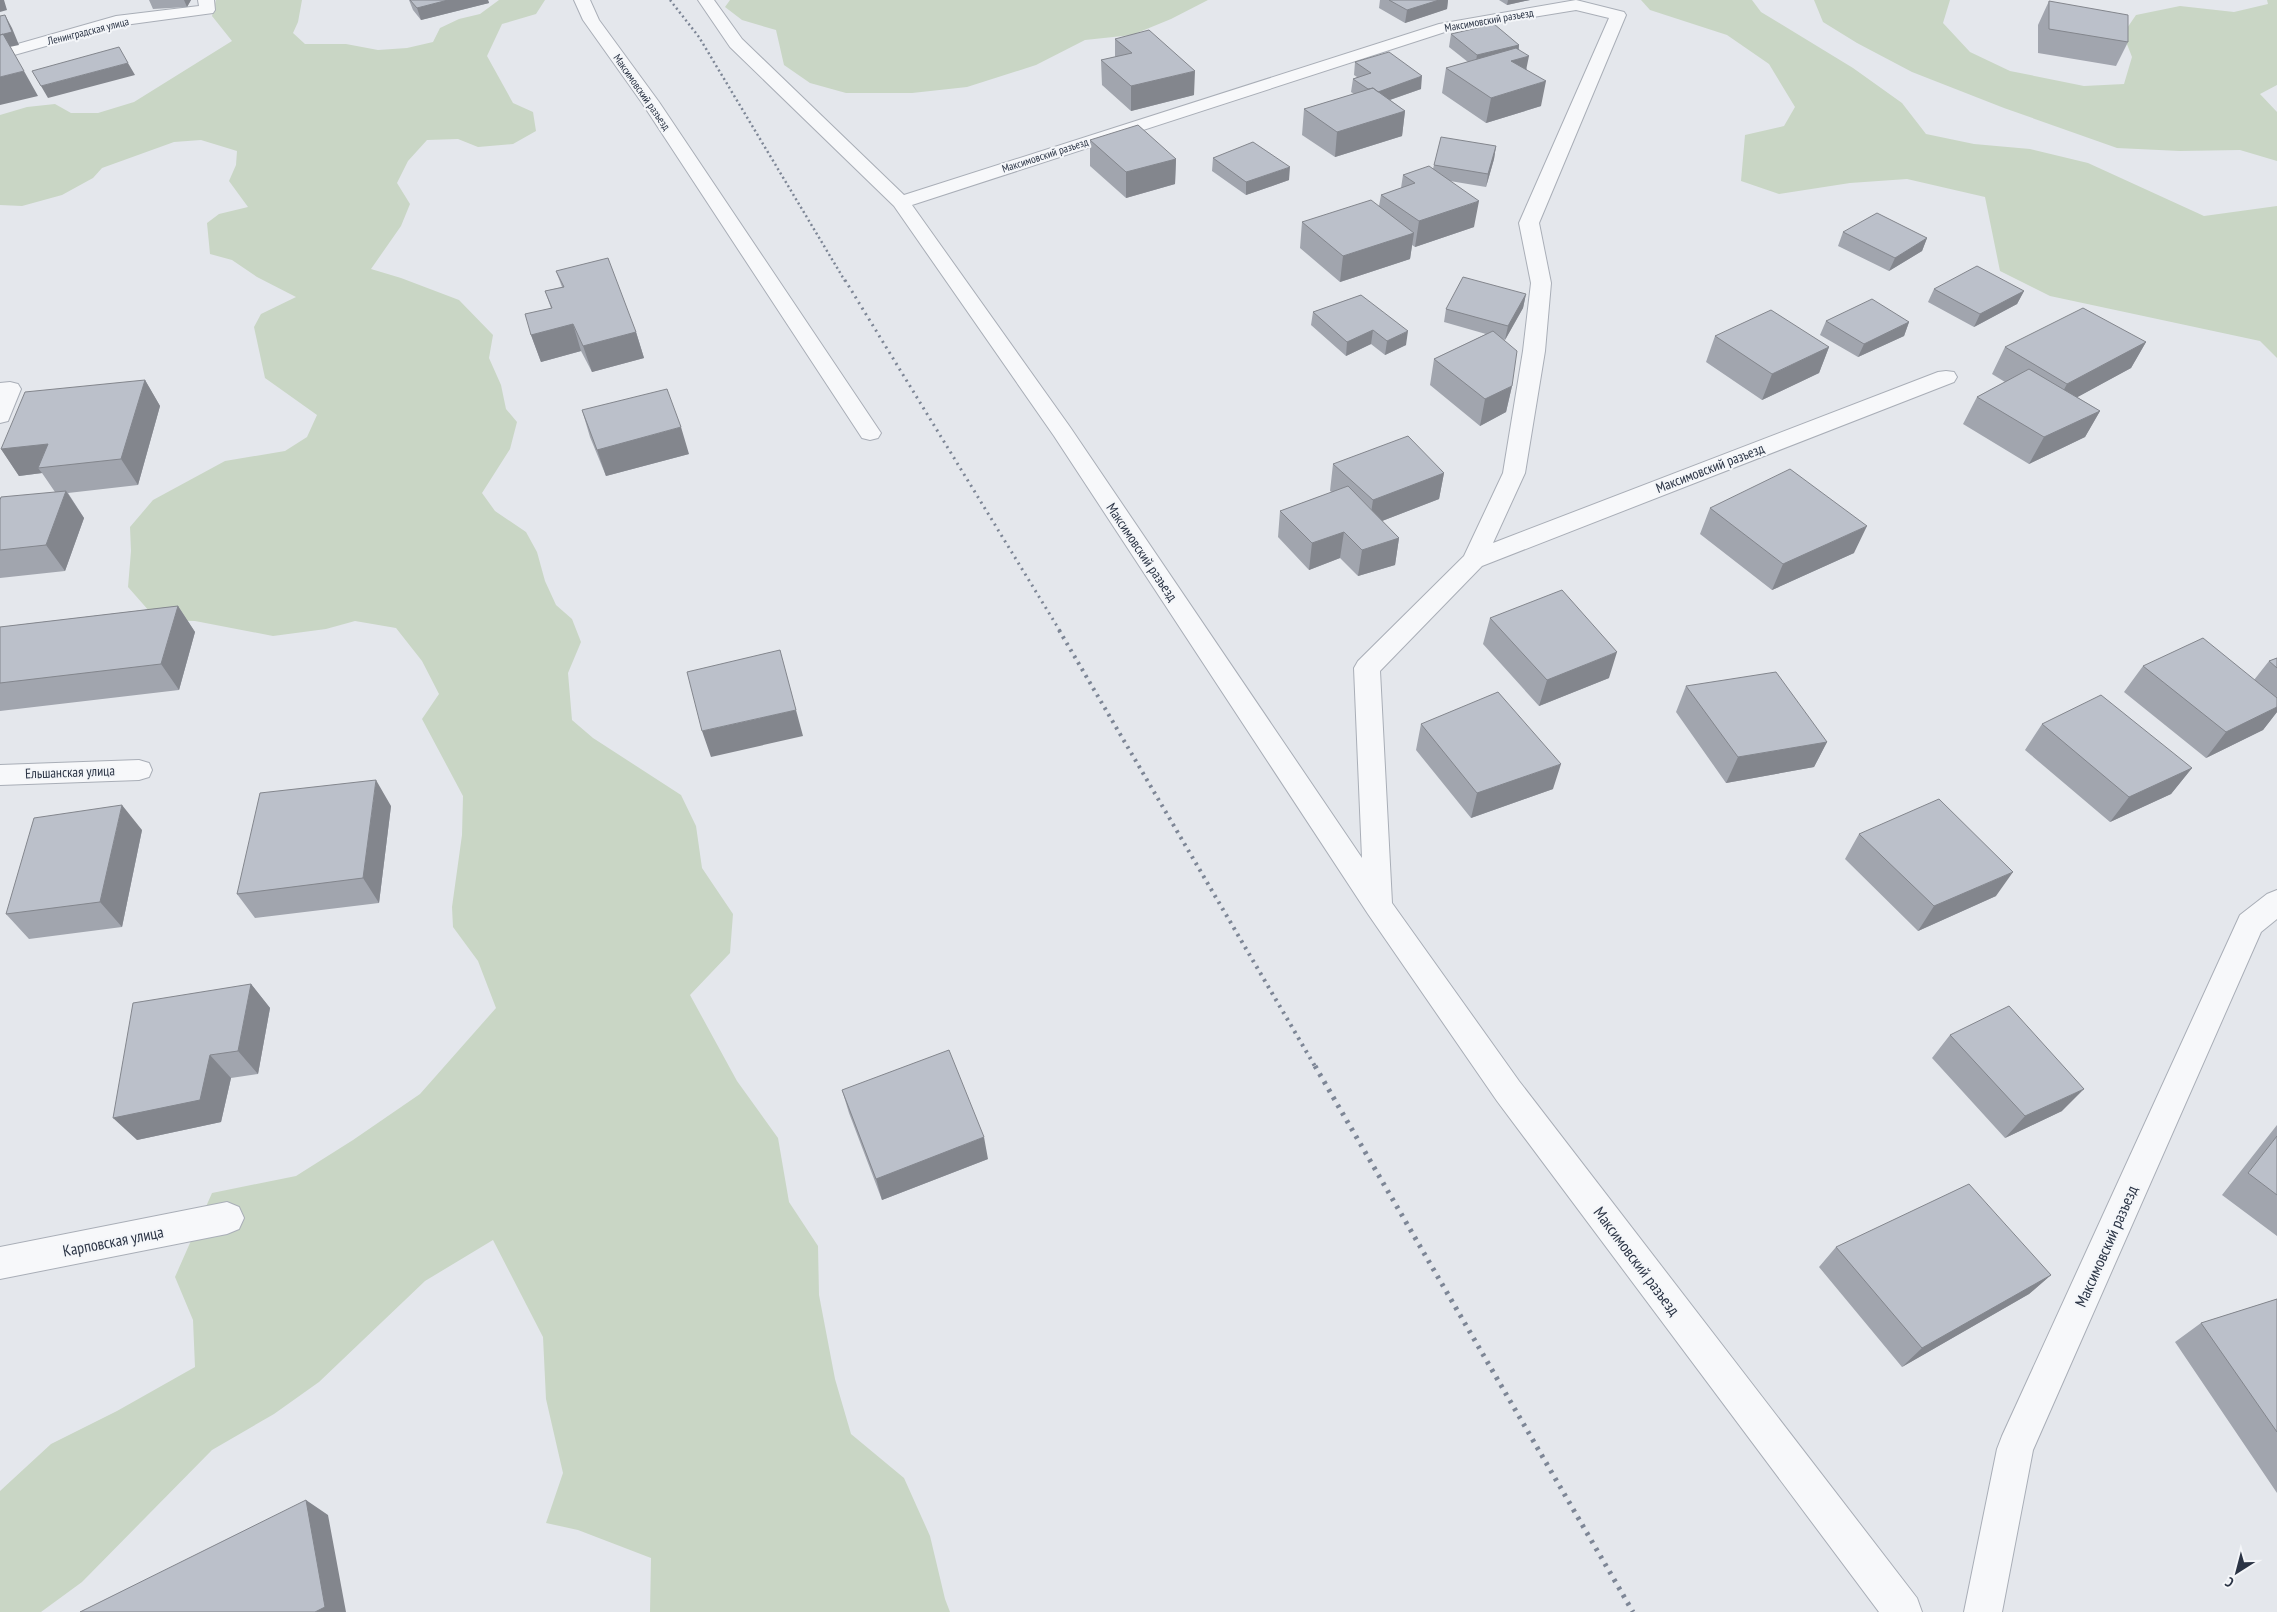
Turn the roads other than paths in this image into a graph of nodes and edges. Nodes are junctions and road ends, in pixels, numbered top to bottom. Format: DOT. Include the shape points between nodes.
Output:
graph roads {
  1 [pos="582,0"];
  2 [pos="706,0"];
  3 [pos="206,5"];
  4 [pos="0,54"];
  5 [pos="900,202"];
  6 [pos="1946,377"];
  7 [pos="5,389"];
  8 [pos="0,416"];
  9 [pos="870,433"];
  10 [pos="1474,560"];
  11 [pos="139,770"];
  12 [pos="0,775"];
  13 [pos="2277,902"];
  14 [pos="1378,906"];
  15 [pos="227,1218"];
  16 [pos="0,1264"];
  17 [pos="1903,1612"];
  18 [pos="1983,1612"];
  1 -- 9 [label="street, Максимовский разъезд" via="591,20 650,102"];
  2 -- 5 [label="street, Максимовский разъезд" via="736,43"];
  3 -- 4 [label="street, Ленинградская улица" via="116,21"];
  5 -- 10 [label="street, Максимовский разъезд" via="1445,27 1576,5 1618,15 1530,223 1541,283 1534,351 1514,473"];
  5 -- 14 [label="street, Максимовский разъезд" via="1068,440"];
  6 -- 10 [label="street, Максимовский разъезд"];
  7 -- 8 [label="street"];
  10 -- 14 [label="street, Максимовский разъезд" via="1367,668"];
  11 -- 12 [label="street, Ельшанская улица"];
  13 -- 18 [label="street, Максимовский разъезд" via="2250,924 2015,1449"];
  14 -- 17 [label="street, Максимовский разъезд" via="1508,1091"];
  15 -- 16 [label="street, Карповская улица"];
}
